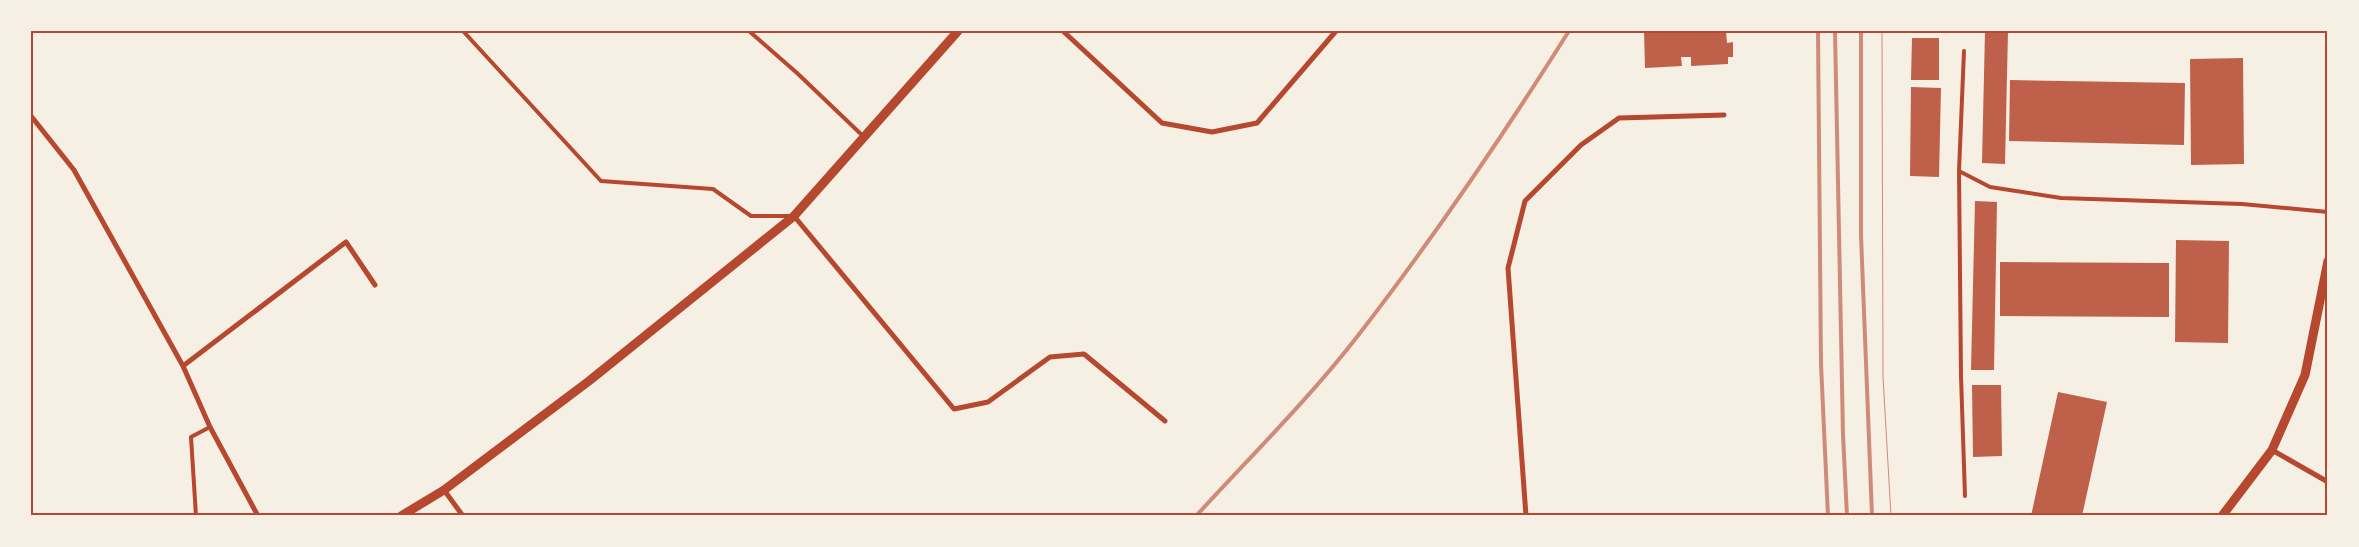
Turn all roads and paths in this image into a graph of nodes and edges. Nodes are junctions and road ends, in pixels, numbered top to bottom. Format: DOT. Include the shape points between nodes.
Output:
graph roads {
  1 [pos="464,31"];
  2 [pos="749,31"];
  3 [pos="958,31"];
  4 [pos="1063,31"];
  5 [pos="1336,31"];
  6 [pos="1964,51"];
  7 [pos="1724,115"];
  8 [pos="31,116"];
  9 [pos="864,137"];
  10 [pos="1959,171"];
  11 [pos="2328,212"];
  12 [pos="794,216"];
  13 [pos="2328,262"];
  14 [pos="375,285"];
  15 [pos="183,366"];
  16 [pos="1165,421"];
  17 [pos="210,427"];
  18 [pos="2272,450"];
  19 [pos="2328,482"];
  20 [pos="444,490"];
  21 [pos="1965,496"];
  22 [pos="196,516"];
  23 [pos="258,516"];
  24 [pos="401,516"];
  25 [pos="463,516"];
  26 [pos="1526,516"];
  27 [pos="2222,516"];
  1 -- 12 [label="lane" via="601,181 713,189 751,216"];
  2 -- 9 [label="lane"];
  3 -- 9 [label="street"];
  4 -- 5 [label="street" via="1162,123 1212,132 1257,123"];
  6 -- 10 [label="lane"];
  7 -- 26 [label="street" via="1619,118 1581,145 1525,201 1508,268"];
  8 -- 15 [label="street" via="74,170"];
  9 -- 12 [label="street"];
  10 -- 11 [label="lane" via="1990,187 2061,198 2242,204"];
  10 -- 21 [label="lane"];
  12 -- 16 [label="street" via="954,409 988,402 1050,357 1084,354"];
  12 -- 20 [label="street" via="589,381"];
  13 -- 18 [label="street" via="2305,375"];
  14 -- 15 [label="street" via="346,242"];
  15 -- 17 [label="street"];
  17 -- 22 [label="lane" via="191,437"];
  17 -- 23 [label="street"];
  18 -- 19 [label="street"];
  18 -- 27 [label="street"];
  20 -- 24 [label="street"];
  20 -- 25 [label="street"];
}
